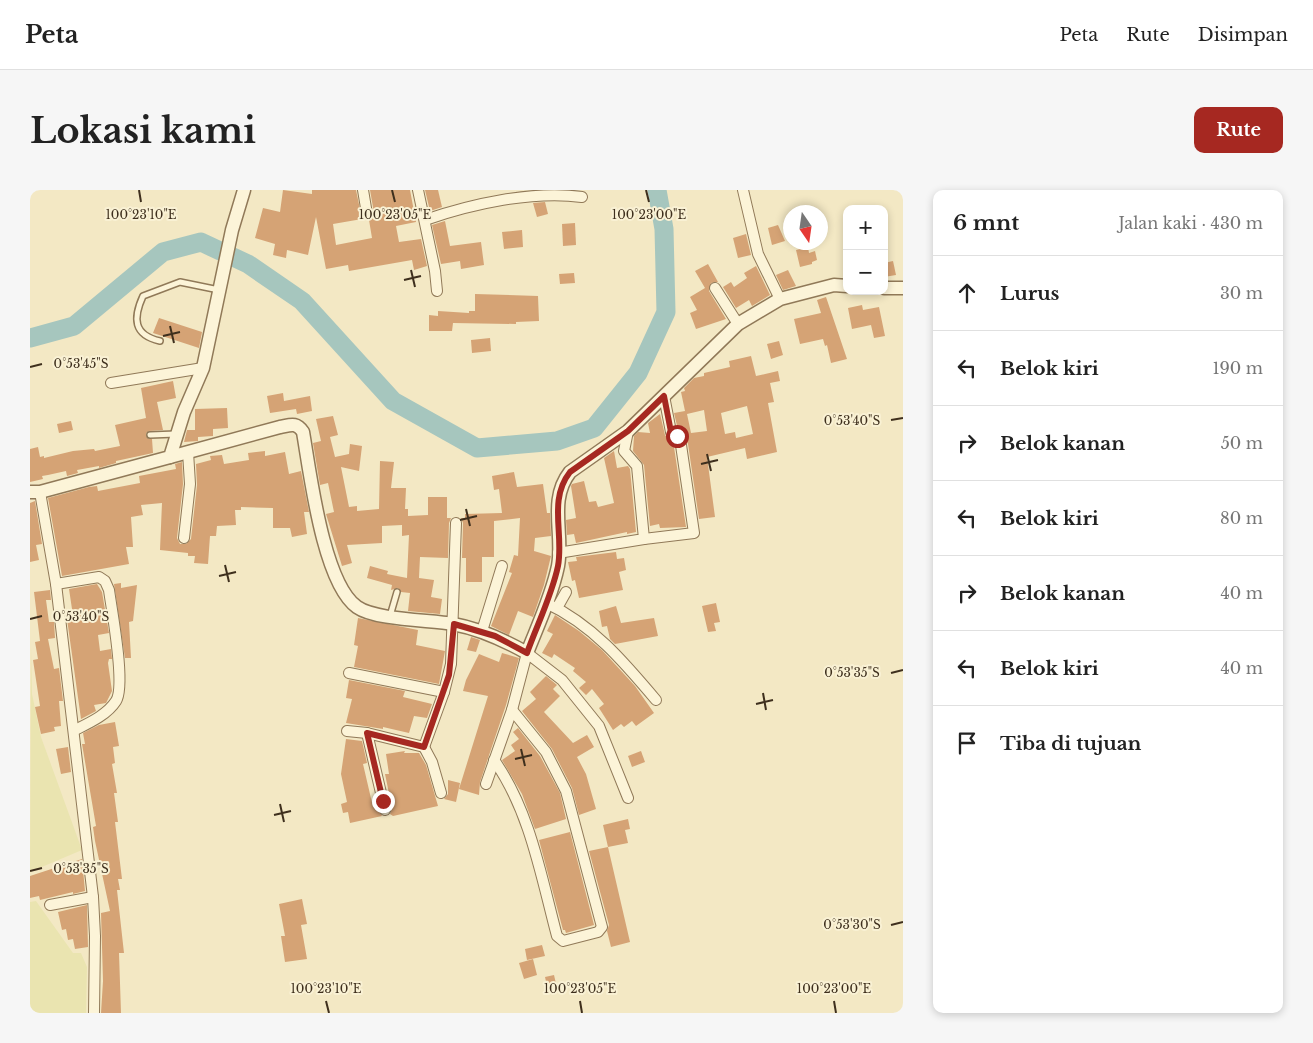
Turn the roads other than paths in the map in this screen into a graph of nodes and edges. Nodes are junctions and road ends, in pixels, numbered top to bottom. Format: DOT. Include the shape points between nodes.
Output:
graph roads {
  1 [pos="244,190"];
  2 [pos="362,190"];
  3 [pos="418,190"];
  4 [pos="743,190"];
  5 [pos="582,197"];
  6 [pos="367,214"];
  7 [pos="425,220"];
  8 [pos="843,286"];
  9 [pos="715,288"];
  10 [pos="888,288"];
  11 [pos="903,288"];
  12 [pos="219,290"];
  13 [pos="437,291"];
  14 [pos="780,299"];
  15 [pos="738,324"];
  16 [pos="160,341"];
  17 [pos="203,368"];
  18 [pos="111,383"];
  19 [pos="664,396"];
  20 [pos="628,431"];
  21 [pos="179,434"];
  22 [pos="150,435"];
  23 [pos="188,452"];
  24 [pos="170,457"];
  25 [pos="33,492"];
  26 [pos="456,523"];
  27 [pos="184,538"];
  28 [pos="644,539"];
  29 [pos="558,554"];
  30 [pos="502,566"];
  31 [pos="56,584"];
  32 [pos="397,592"];
  33 [pos="566,592"];
  34 [pos="551,605"];
  35 [pos="390,616"];
  36 [pos="454,624"];
  37 [pos="482,631"];
  38 [pos="527,653"];
  39 [pos="349,673"];
  40 [pos="444,692"];
  41 [pos="656,700"];
  42 [pos="512,710"];
  43 [pos="75,730"];
  44 [pos="347,731"];
  45 [pos="367,733"];
  46 [pos="424,747"];
  47 [pos="494,760"];
  48 [pos="486,784"];
  49 [pos="442,794"];
  50 [pos="628,798"];
  51 [pos="385,810"];
  52 [pos="93,897"];
  53 [pos="50,905"];
  54 [pos="94,1013"];
  1 -- 12 [label="street"];
  2 -- 6 [label="street"];
  3 -- 7 [label="street"];
  4 -- 14 [label="street" via="758,254"];
  5 -- 7 [label="street" via="551,192 532,194 468,205"];
  7 -- 13 [label="street"];
  8 -- 14 [label="street" via="834,285"];
  9 -- 15 [label="street"];
  10 -- 11 [label="street"];
  12 -- 16 [label="lane" via="180,282 143,296 135,312 138,326 148,338"];
  12 -- 17 [label="street"];
  14 -- 15 [label="street"];
  15 -- 19 [label="street"];
  17 -- 18 [label="street"];
  17 -- 21 [label="street" via="184,412"];
  19 -- 20 [label="street"];
  19 -- 28 [label="street" via="671,432 681,445 694,533"];
  20 -- 28 [label="street" via="624,451 637,466"];
  20 -- 29 [label="street" via="564,479 558,503"];
  21 -- 22 [label="lane"];
  21 -- 24 [label="street"];
  23 -- 24 [label="street"];
  23 -- 27 [label="street" via="190,484"];
  23 -- 35 [label="street" via="280,427 298,426 303,432 322,538 335,573 357,608"];
  24 -- 25 [label="street"];
  25 -- 31 [label="street"];
  26 -- 36 [label="street"];
  28 -- 29 [label="street"];
  29 -- 34 [label="street"];
  30 -- 37 [label="street"];
  31 -- 43 [label="street"];
  31 -- 43 [label="street" via="103,579 109,590 120,674 117,699 111,708"];
  32 -- 35 [label="lane"];
  33 -- 34 [label="street"];
  34 -- 38 [label="street"];
  34 -- 41 [label="street" via="579,621 624,661"];
  35 -- 36 [label="street"];
  36 -- 37 [label="street"];
  36 -- 40 [label="street" via="452,664"];
  37 -- 38 [label="street"];
  38 -- 42 [label="street"];
  38 -- 50 [label="street" via="562,680 600,726"];
  39 -- 40 [label="street"];
  40 -- 46 [label="street"];
  42 -- 47 [label="street"];
  42 -- 47 [label="street" via="546,752 566,791 602,930 563,941 557,936 525,818"];
  43 -- 52 [label="street"];
  44 -- 45 [label="street"];
  45 -- 46 [label="street"];
  45 -- 51 [label="street"];
  46 -- 49 [label="street"];
  47 -- 48 [label="street"];
  52 -- 53 [label="street"];
  52 -- 54 [label="street"];
}
